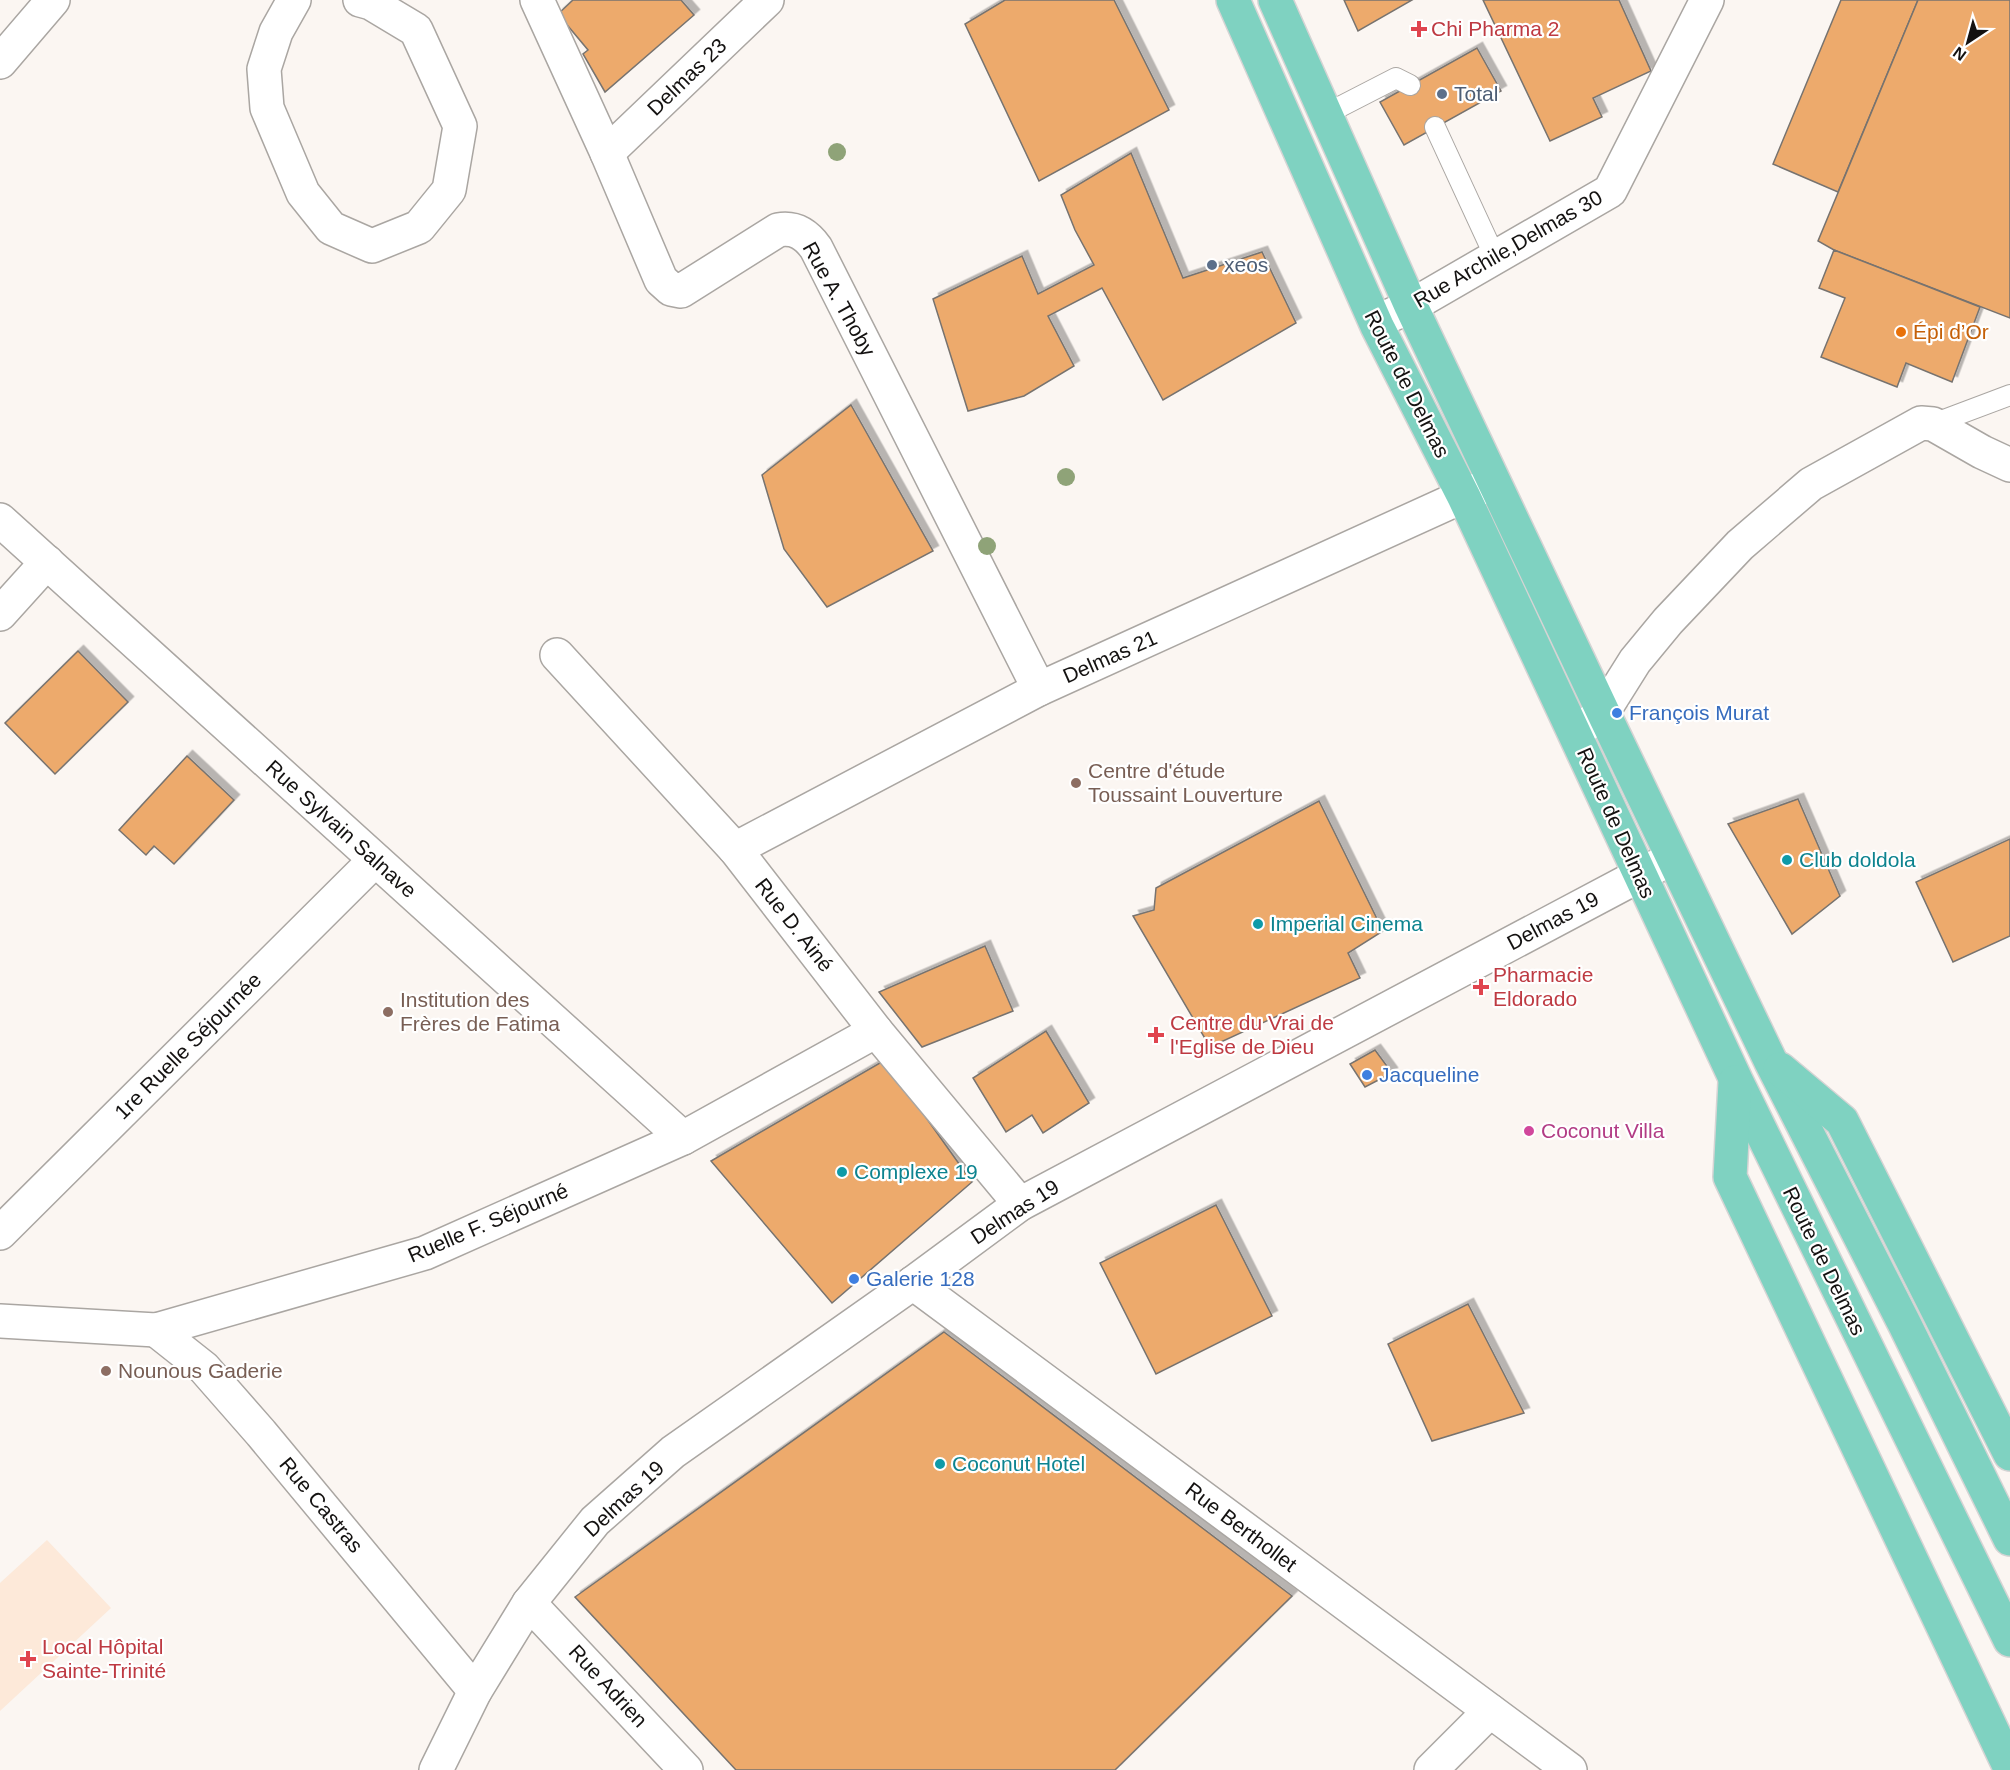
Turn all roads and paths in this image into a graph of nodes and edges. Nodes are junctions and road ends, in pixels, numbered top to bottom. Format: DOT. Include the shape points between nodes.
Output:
graph roads {
  1 [pos="53,0"];
  2 [pos="294,0"];
  3 [pos="360,0"];
  4 [pos="537,0"];
  5 [pos="767,0"];
  6 [pos="1233,0"];
  7 [pos="1275,0"];
  8 [pos="1707,0"];
  9 [pos="0,62"];
  10 [pos="1410,86"];
  11 [pos="1326,114"];
  12 [pos="1435,127"];
  13 [pos="607,153"];
  14 [pos="1495,257"];
  15 [pos="1411,306"];
  16 [pos="1376,322"];
  17 [pos="2010,395"];
  18 [pos="1933,424"];
  19 [pos="2010,465"];
  20 [pos="1494,482"];
  21 [pos="1464,497"];
  22 [pos="0,520"];
  23 [pos="47,562"];
  24 [pos="0,614"];
  25 [pos="557,655"];
  26 [pos="1039,689"];
  27 [pos="1603,712"];
  28 [pos="1575,733"];
  29 [pos="735,849"];
  30 [pos="1672,858"];
  31 [pos="375,860"];
  32 [pos="1639,876"];
  33 [pos="876,1031"];
  34 [pos="1771,1062"];
  35 [pos="1736,1080"];
  36 [pos="683,1138"];
  37 [pos="1020,1204"];
  38 [pos="0,1233"];
  39 [pos="913,1283"];
  40 [pos="0,1321"];
  41 [pos="156,1330"];
  42 [pos="2010,1454"];
  43 [pos="2010,1539"];
  44 [pos="530,1603"];
  45 [pos="2010,1640"];
  46 [pos="475,1691"];
  47 [pos="1490,1711"];
  48 [pos="2010,1768"];
  49 [pos="435,1770"];
  50 [pos="686,1770"];
  51 [pos="1431,1770"];
  52 [pos="1570,1770"];
  1 -- 9 [label="street"];
  2 -- 3 [label="street" via="276,32 264,69 267,108 303,193 331,228 372,246 419,227 449,190 460,126 416,30"];
  4 -- 13 [label="street, Rue A. Thoby"];
  5 -- 13 [label="street, Delmas 23"];
  6 -- 16 [label="main road, Route de Delmas"];
  7 -- 11 [label="main road, Route de Delmas"];
  8 -- 14 [label="street, Rue Archile,Delmas 30" via="1610,191"];
  10 -- 11 [label="lane" via="1396,78"];
  11 -- 15 [label="main road, Route de Delmas"];
  12 -- 14 [label="lane"];
  13 -- 26 [label="street, Rue A. Thoby" via="661,280 671,289 681,291 778,230 789,228 809,238"];
  14 -- 15 [label="street, Rue Archile,Delmas 30"];
  15 -- 16 [label="street, Rue Archile,Delmas 30"];
  15 -- 20 [label="main road, Route de Delmas"];
  16 -- 21 [label="main road, Route de Delmas"];
  17 -- 18 [label="lane"];
  18 -- 19 [label="street"];
  18 -- 27 [label="street" via="1921,423 1811,484 1740,545 1668,621"];
  20 -- 21 [label="street, Delmas 21"];
  20 -- 27 [label="main road, Route de Delmas"];
  21 -- 26 [label="street, Delmas 21"];
  21 -- 28 [label="main road, Route de Delmas"];
  22 -- 23 [label="street, Rue Sylvain Salnave"];
  23 -- 24 [label="street"];
  23 -- 31 [label="street, Rue Sylvain Salnave"];
  25 -- 29 [label="street, Rue D. Ainé"];
  26 -- 29 [label="street, Delmas 21"];
  27 -- 28 [label="street"];
  27 -- 30 [label="main road, Route de Delmas"];
  28 -- 32 [label="main road, Route de Delmas"];
  29 -- 33 [label="street, Rue D. Ainé"];
  30 -- 32 [label="street, Delmas 19"];
  30 -- 34 [label="main road, Route de Delmas"];
  31 -- 36 [label="street, Rue Sylvain Salnave"];
  31 -- 38 [label="street, 1re Ruelle Séjournée"];
  32 -- 35 [label="main road, Route de Delmas"];
  32 -- 37 [label="street, Delmas 19"];
  33 -- 36 [label="street, Ruelle F. Séjourné"];
  33 -- 37 [label="street, Rue D. Ainé"];
  34 -- 42 [label="main road" via="1842,1120"];
  34 -- 43 [label="main road, Route de Delmas"];
  35 -- 45 [label="main road, Route de Delmas"];
  35 -- 48 [label="main road" via="1730,1178"];
  36 -- 41 [label="street, Ruelle F. Séjourné" via="426,1253"];
  37 -- 39 [label="street, Delmas 19"];
  39 -- 44 [label="street, Delmas 19" via="673,1452 595,1521"];
  39 -- 47 [label="street, Rue Berthollet"];
  40 -- 41 [label="street, Ruelle F. Séjourné"];
  41 -- 46 [label="street, Rue Castras" via="212,1376"];
  44 -- 46 [label="street, Delmas 19"];
  44 -- 50 [label="street, Rue Adrien"];
  46 -- 49 [label="street, Delmas 19"];
  47 -- 51 [label="street"];
  47 -- 52 [label="street, Rue Berthollet"];
}
